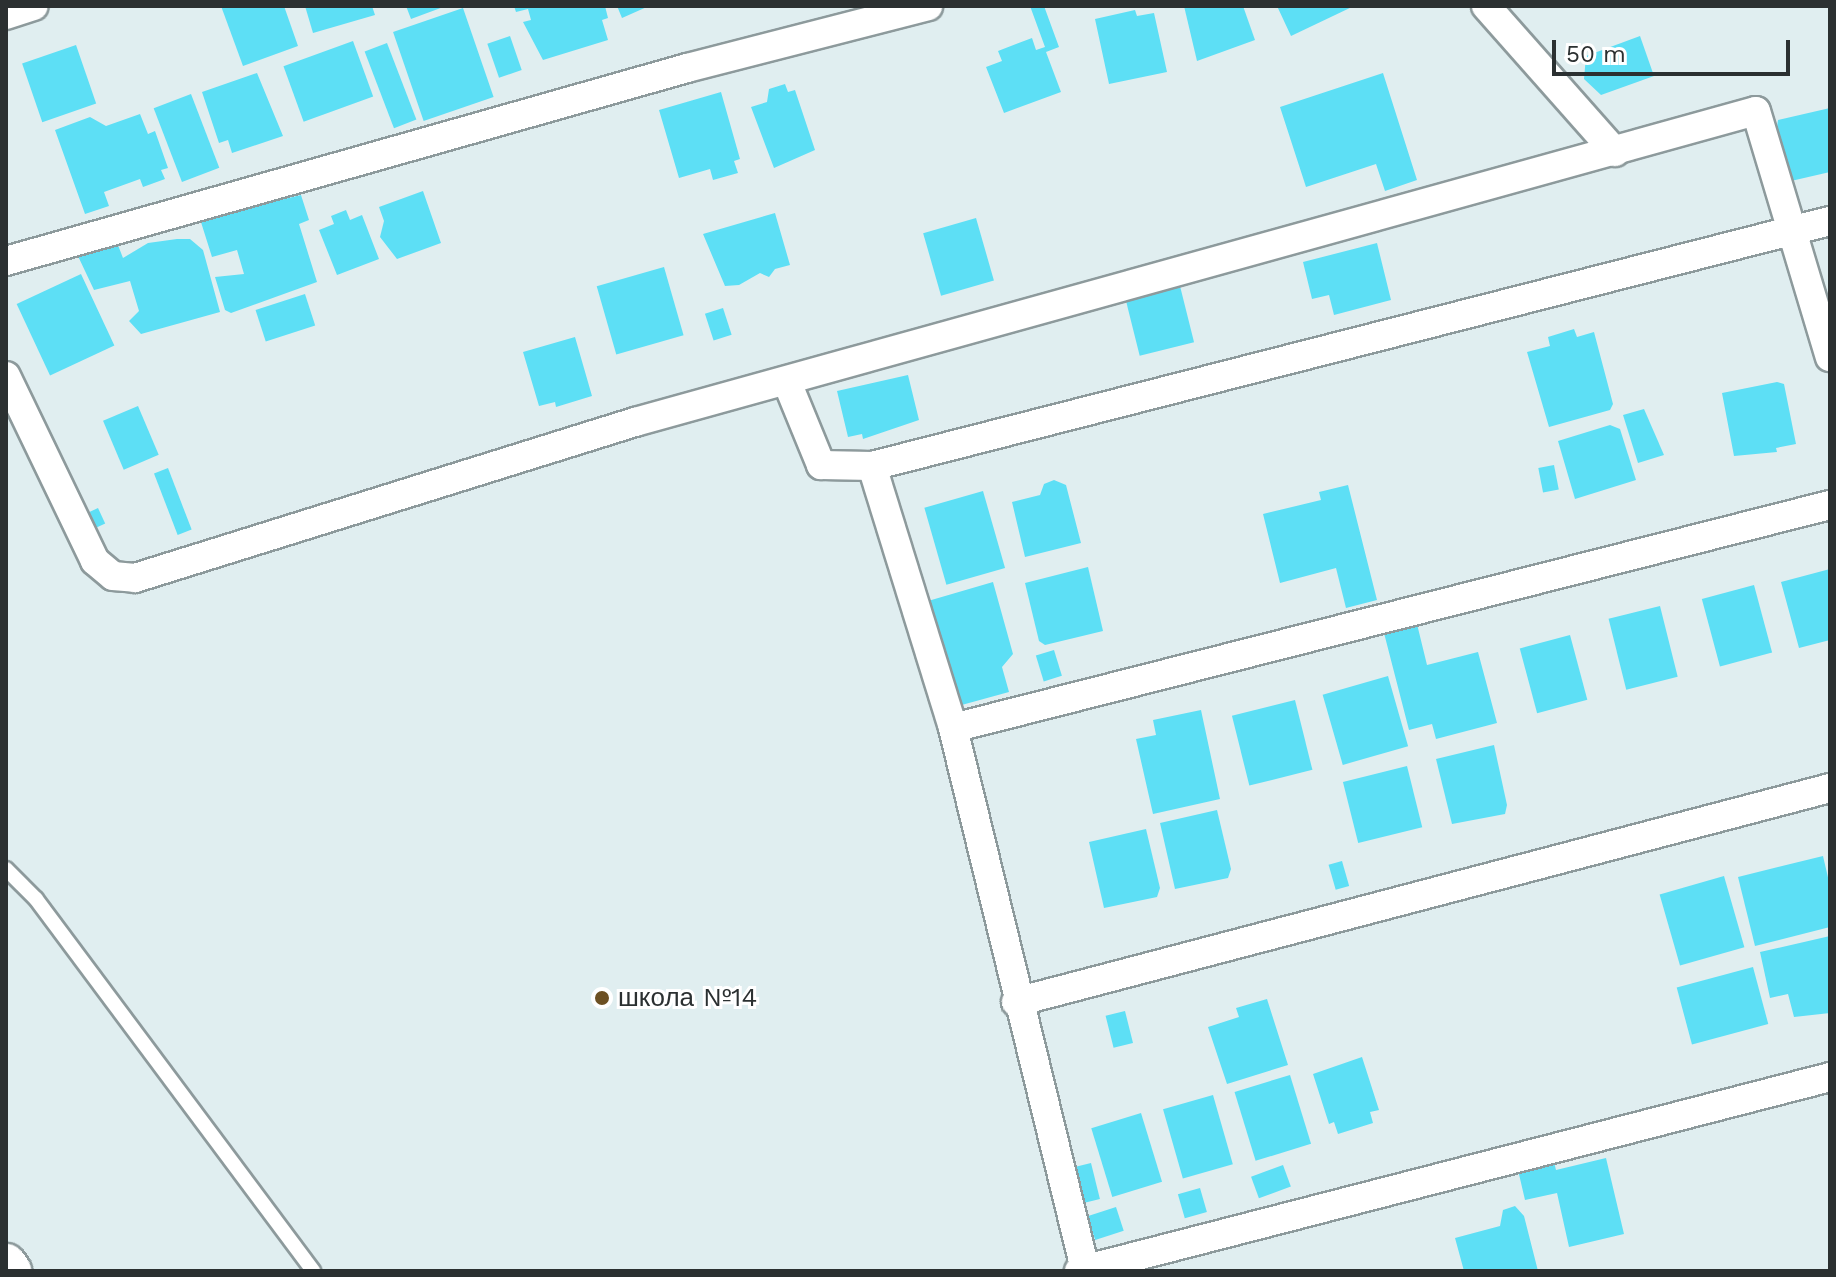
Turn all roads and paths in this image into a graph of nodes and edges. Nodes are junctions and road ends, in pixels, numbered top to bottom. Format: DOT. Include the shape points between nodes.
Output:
graph roads {
  1 [pos="34,6"];
  2 [pos="928,6"];
  3 [pos="1486,6"];
  4 [pos="6,15"];
  5 [pos="1615,152"];
  6 [pos="1830,221"];
  7 [pos="1794,230"];
  8 [pos="6,261"];
  9 [pos="1830,357"];
  10 [pos="6,376"];
  11 [pos="787,382"];
  12 [pos="872,466"];
  13 [pos="1830,505"];
  14 [pos="953,728"];
  15 [pos="1830,788"];
  16 [pos="6,869"];
  17 [pos="1016,1002"];
  18 [pos="1830,1077"];
  19 [pos="6,1264"];
  20 [pos="1130,1265"];
  21 [pos="1082,1270"];
  22 [pos="11,1271"];
  23 [pos="313,1271"];
  1 -- 4 [label="street"];
  2 -- 8 [label="street" via="626,85"];
  3 -- 5 [label="street"];
  5 -- 7 [label="street" via="1756,111"];
  5 -- 11 [label="street"];
  6 -- 7 [label="street"];
  7 -- 9 [label="street"];
  7 -- 12 [label="street"];
  10 -- 11 [label="street" via="95,561 113,576 135,578 635,422"];
  11 -- 12 [label="street" via="821,465"];
  12 -- 14 [label="street"];
  13 -- 14 [label="street"];
  14 -- 17 [label="street"];
  15 -- 17 [label="street"];
  16 -- 23 [label="lane" via="36,899"];
  17 -- 21 [label="street" via="1032,1047"];
  18 -- 20 [label="street"];
  19 -- 22 [label="main road"];
  20 -- 21 [label="street"];
}
